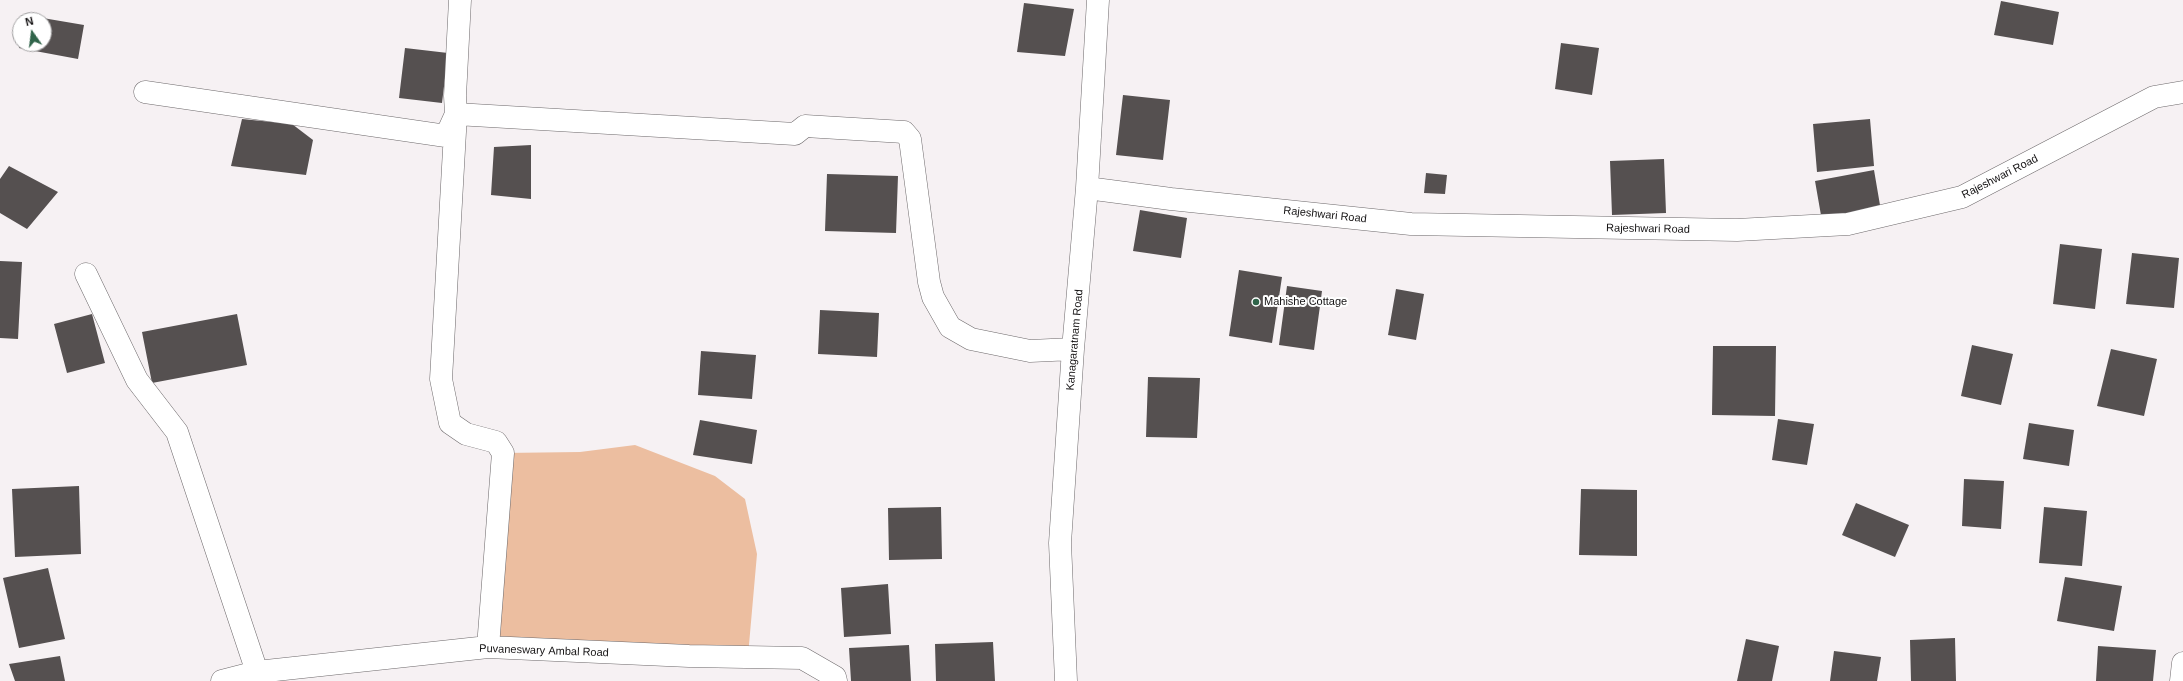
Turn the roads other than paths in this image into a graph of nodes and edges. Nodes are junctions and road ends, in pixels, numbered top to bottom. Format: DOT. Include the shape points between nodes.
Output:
graph roads {
  1 [pos="460,0"];
  2 [pos="1098,0"];
  3 [pos="145,92"];
  4 [pos="2183,92"];
  5 [pos="456,114"];
  6 [pos="1087,188"];
  7 [pos="86,274"];
  8 [pos="1073,349"];
  9 [pos="488,647"];
  10 [pos="2183,664"];
  11 [pos="256,672"];
  12 [pos="222,681"];
  13 [pos="836,681"];
  14 [pos="1066,681"];
  15 [pos="2181,681"];
  1 -- 5 [label="street"];
  2 -- 6 [label="street, Kanagaratnam Road"];
  3 -- 5 [label="street" via="446,136"];
  4 -- 6 [label="street, Rajeshwari Road" via="2154,97 1962,197 1848,224 1737,230 1411,224"];
  5 -- 8 [label="street" via="795,134 805,126 904,132 910,139 929,282 933,298 950,327 971,339 1030,350"];
  5 -- 9 [label="street" via="441,379 450,423 466,434 496,442 503,453"];
  6 -- 8 [label="street, Kanagaratnam Road"];
  7 -- 11 [label="street" via="137,380 177,432"];
  8 -- 14 [label="street, Kanagaratnam Road" via="1060,543"];
  9 -- 11 [label="street, Puvaneswary Ambal Road"];
  9 -- 13 [label="street, Puvaneswary Ambal Road" via="802,658 835,677"];
  10 -- 15 [label="street"];
  11 -- 12 [label="street, Puvaneswary Ambal Road"];
}
